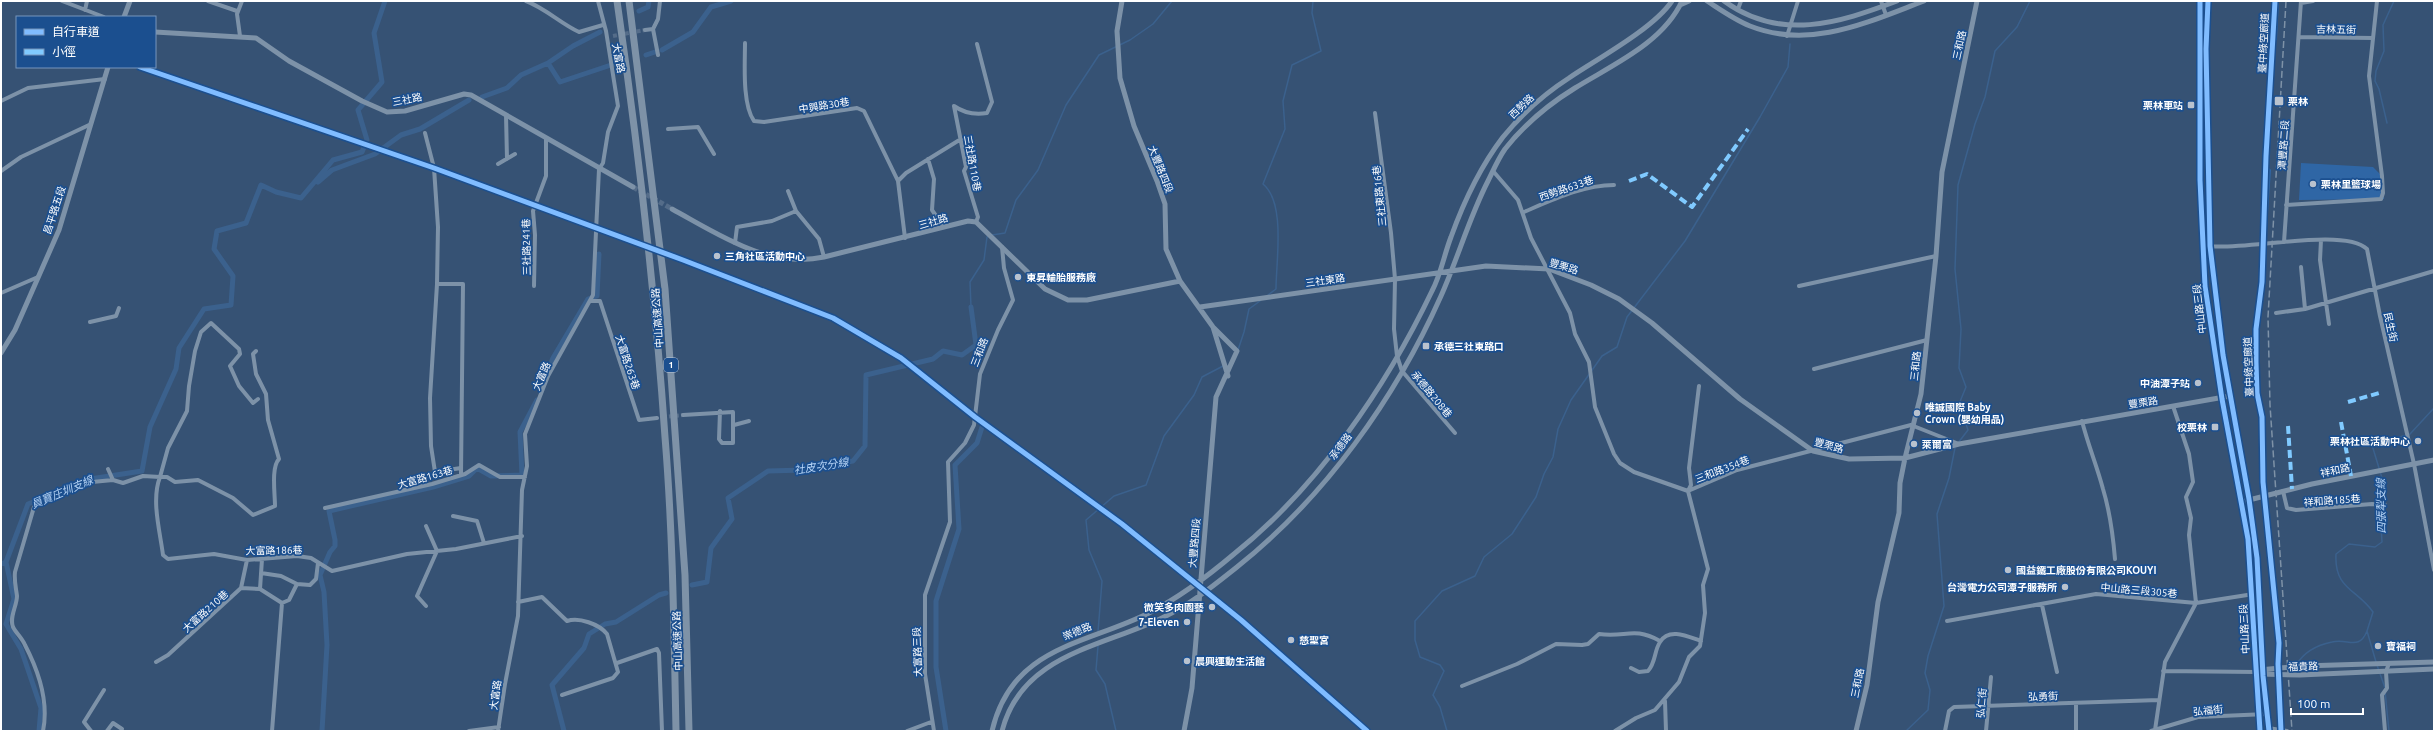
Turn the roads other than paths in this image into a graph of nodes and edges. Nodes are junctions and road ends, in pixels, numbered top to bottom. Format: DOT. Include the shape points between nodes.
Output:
graph roads {
  1 [pos="62,1"];
  2 [pos="87,1"];
  3 [pos="130,1"];
  4 [pos="208,1"];
  5 [pos="242,1"];
  6 [pos="526,1"];
  7 [pos="598,1"];
  8 [pos="618,1"];
  9 [pos="629,1"];
  10 [pos="660,1"];
  11 [pos="1122,1"];
  12 [pos="1668,1"];
  13 [pos="1672,1"];
  14 [pos="1689,1"];
  15 [pos="1707,1"];
  16 [pos="1724,1"];
  17 [pos="1742,1"];
  18 [pos="1798,1"];
  19 [pos="1898,1"];
  20 [pos="1924,1"];
  21 [pos="1977,1"];
  22 [pos="2200,1"];
  23 [pos="2208,1"];
  24 [pos="2313,1"];
  25 [pos="2377,1"];
  26 [pos="2301,2"];
  27 [pos="1681,3"];
  28 [pos="1882,4"];
  29 [pos="1738,9"];
  30 [pos="85,10"];
  31 [pos="238,11"];
  32 [pos="1663,12"];
  33 [pos="1886,15"];
  34 [pos="101,16"];
  35 [pos="124,16"];
  36 [pos="603,25"];
  37 [pos="1790,25"];
  38 [pos="653,29"];
  39 [pos="645,30"];
  40 [pos="156,32"];
  41 [pos="240,36"];
  42 [pos="613,36"];
  43 [pos="1787,36"];
  44 [pos="607,37"];
  45 [pos="2299,37"];
  46 [pos="2373,38"];
  47 [pos="745,43"];
  48 [pos="977,44"];
  49 [pos="658,55"];
  50 [pos="108,68"];
  51 [pos="105,79"];
  52 [pos="1,101"];
  53 [pos="1375,113"];
  54 [pos="506,115"];
  55 [pos="89,125"];
  56 [pos="668,129"];
  57 [pos="425,133"];
  58 [pos="546,138"];
  59 [pos="961,139"];
  60 [pos="515,154"];
  61 [pos="714,154"];
  62 [pos="507,159"];
  63 [pos="928,159"];
  64 [pos="498,164"];
  65 [pos="599,169"];
  66 [pos="1,171"];
  67 [pos="1493,171"];
  68 [pos="898,181"];
  69 [pos="1614,185"];
  70 [pos="633,187"];
  71 [pos="788,191"];
  72 [pos="2286,205"];
  73 [pos="672,209"];
  74 [pos="796,210"];
  75 [pos="1524,212"];
  76 [pos="976,222"];
  77 [pos="943,226"];
  78 [pos="905,238"];
  79 [pos="2321,240"];
  80 [pos="735,242"];
  81 [pos="2284,242"];
  82 [pos="2207,245"];
  83 [pos="1002,246"];
  84 [pos="1936,256"];
  85 [pos="824,257"];
  86 [pos="2301,267"];
  87 [pos="1549,269"];
  88 [pos="1452,270"];
  89 [pos="1441,271"];
  90 [pos="2434,271"];
  91 [pos="38,277"];
  92 [pos="1395,279"];
  93 [pos="1180,281"];
  94 [pos="437,284"];
  95 [pos="534,286"];
  96 [pos="1799,286"];
  97 [pos="2375,289"];
  98 [pos="1,293"];
  99 [pos="591,301"];
  100 [pos="2326,302"];
  101 [pos="1200,307"];
  102 [pos="119,308"];
  103 [pos="2305,309"];
  104 [pos="2276,313"];
  105 [pos="90,322"];
  106 [pos="2329,324"];
  107 [pos="1214,327"];
  108 [pos="1927,340"];
  109 [pos="256,350"];
  110 [pos="1,353"];
  111 [pos="1397,356"];
  112 [pos="1814,369"];
  113 [pos="1402,370"];
  114 [pos="1228,376"];
  115 [pos="1699,386"];
  116 [pos="2230,396"];
  117 [pos="258,399"];
  118 [pos="2222,399"];
  119 [pos="2173,406"];
  120 [pos="720,411"];
  121 [pos="683,415"];
  122 [pos="657,418"];
  123 [pos="749,421"];
  124 [pos="2082,421"];
  125 [pos="734,425"];
  126 [pos="1912,425"];
  127 [pos="1454,433"];
  128 [pos="1959,444"];
  129 [pos="1813,451"];
  130 [pos="1905,458"];
  131 [pos="2434,460"];
  132 [pos="948,462"];
  133 [pos="2414,464"];
  134 [pos="461,468"];
  135 [pos="108,469"];
  136 [pos="461,475"];
  137 [pos="160,477"];
  138 [pos="525,477"];
  139 [pos="113,480"];
  140 [pos="1688,491"];
  141 [pos="2283,491"];
  142 [pos="2249,499"];
  143 [pos="2241,502"];
  144 [pos="2385,505"];
  145 [pos="325,508"];
  146 [pos="453,516"];
  147 [pos="426,526"];
  148 [pos="522,536"];
  149 [pos="484,543"];
  150 [pos="437,551"];
  151 [pos="262,559"];
  152 [pos="2114,559"];
  153 [pos="247,560"];
  154 [pos="318,563"];
  155 [pos="2434,570"];
  156 [pos="261,573"];
  157 [pos="1200,581"];
  158 [pos="297,584"];
  159 [pos="242,588"];
  160 [pos="260,589"];
  161 [pos="2260,593"];
  162 [pos="2251,594"];
  163 [pos="1198,598"];
  164 [pos="518,602"];
  165 [pos="282,603"];
  166 [pos="2196,603"];
  167 [pos="2042,605"];
  168 [pos="426,606"];
  169 [pos="1947,621"];
  170 [pos="1701,641"];
  171 [pos="1660,642"];
  172 [pos="156,662"];
  173 [pos="2434,662"];
  174 [pos="617,663"];
  175 [pos="2389,663"];
  176 [pos="1631,668"];
  177 [pos="2434,669"];
  178 [pos="2163,671"];
  179 [pos="2057,672"];
  180 [pos="2256,672"];
  181 [pos="2263,672"];
  182 [pos="2386,672"];
  183 [pos="1991,677"];
  184 [pos="1462,686"];
  185 [pos="104,690"];
  186 [pos="562,695"];
  187 [pos="2159,700"];
  188 [pos="1665,701"];
  189 [pos="2076,703"];
  190 [pos="1989,706"];
  191 [pos="2267,714"];
  192 [pos="2258,715"];
  193 [pos="931,722"];
  194 [pos="122,729"];
  195 [pos="498,729"];
  196 [pos="2153,730"];
  197 [pos="2268,730"];
  198 [pos="43,731"];
  199 [pos="91,731"];
  200 [pos="107,731"];
  201 [pos="272,731"];
  202 [pos="469,731"];
  203 [pos="662,731"];
  204 [pos="676,731"];
  205 [pos="688,731"];
  206 [pos="907,731"];
  207 [pos="934,731"];
  208 [pos="992,731"];
  209 [pos="1002,731"];
  210 [pos="1184,731"];
  211 [pos="1615,731"];
  212 [pos="1666,731"];
  213 [pos="1856,731"];
  214 [pos="1945,731"];
  215 [pos="1986,731"];
  216 [pos="2076,731"];
  217 [pos="2260,731"];
  218 [pos="2286,731"];
  219 [pos="2385,731"];
  1 -- 30 [label="street"];
  2 -- 30 [label="street"];
  3 -- 35 [label="street"];
  4 -- 31 [label="street"];
  5 -- 31 [label="street"];
  6 -- 36 [label="street" via="579,32"];
  7 -- 36 [label="street, 大富路"];
  8 -- 204 [label="highway, 中山高速公路 / 1" via="642,192 665,430 673,577"];
  9 -- 205 [label="highway, 中山高速公路 / 1" via="666,289 685,575"];
  10 -- 38 [label="street" via="658,18"];
  11 -- 93 [label="street, 大豐路四段" via="1117,31 1120,78 1126,103 1161,191 1166,215 1166,248"];
  12 -- 32 [label="street"];
  13 -- 32 [label="street, 西勢路"];
  14 -- 27 [label="street"];
  15 -- 43 [label="street" via="1749,26"];
  16 -- 29 [label="street"];
  17 -- 29 [label="street"];
  18 -- 37 [label="street"];
  19 -- 28 [label="street"];
  20 -- 33 [label="street"];
  21 -- 84 [label="street, 三和路" via="1942,172"];
  22 -- 82 [label="main road, 中山路三段" via="2200,180"];
  23 -- 82 [label="main road, 中山路三段"];
  24 -- 26 [label="street"];
  25 -- 46 [label="street"];
  26 -- 45 [label="street, 潭豐路二段"];
  27 -- 67 [label="street, 西勢路" via="1664,25 1641,47 1623,61 1574,89 1519,132 1502,153"];
  28 -- 33 [label="street"];
  28 -- 37 [label="street" via="1839,21 1817,25"];
  29 -- 37 [label="street" via="1764,20"];
  30 -- 34 [label="street"];
  31 -- 41 [label="street"];
  32 -- 89 [label="street, 西勢路" via="1543,97 1504,136 1486,161 1464,203"];
  33 -- 43 [label="street" via="1825,34"];
  36 -- 44 [label="street, 大富路"];
  37 -- 43 [label="street"];
  38 -- 39 [label="street"];
  38 -- 49 [label="street"];
  40 -- 41 [label="street, 三社路"];
  41 -- 54 [label="street, 三社路" via="263,41 289,61 387,112 405,111 464,94 472,95"];
  42 -- 44 [label="street, 大富路"];
  44 -- 65 [label="street, 大富路" via="618,106 611,120 603,163"];
  45 -- 46 [label="street, 吉林五街"];
  45 -- 72 [label="street, 潭豐路二段"];
  46 -- 72 [label="street" via="2369,76 2382,176 2381,199"];
  47 -- 68 [label="street, 中興路30巷" via="748,102 750,115 754,121 764,122 857,108 864,111"];
  48 -- 59 [label="street, 三社路110巷" via="992,102 987,113 980,114 961,111 954,106"];
  50 -- 51 [label="street, 昌平路五段"];
  51 -- 52 [label="street" via="28,88"];
  51 -- 55 [label="street, 昌平路五段"];
  53 -- 92 [label="street, 三社東路16巷" via="1383,156"];
  54 -- 58 [label="street, 三社路"];
  54 -- 62 [label="street"];
  55 -- 66 [label="street" via="16,160"];
  55 -- 91 [label="street, 昌平路五段" via="59,230"];
  56 -- 61 [label="street" via="698,127"];
  57 -- 94 [label="street" via="434,168 438,226"];
  58 -- 65 [label="street, 三社路"];
  58 -- 95 [label="street, 三社路241巷" via="546,176 533,211"];
  59 -- 63 [label="street"];
  59 -- 76 [label="street, 三社路110巷" via="966,167 964,171 978,217"];
  60 -- 62 [label="street"];
  62 -- 64 [label="street"];
  63 -- 68 [label="street"];
  63 -- 77 [label="street" via="934,179 932,210"];
  65 -- 70 [label="street, 三社路"];
  65 -- 99 [label="street, 大富路"];
  67 -- 75 [label="street" via="1516,196"];
  67 -- 88 [label="street, 西勢路" via="1473,213"];
  68 -- 78 [label="street, 中興路30巷"];
  69 -- 75 [label="street, 西勢路633巷" via="1578,191"];
  71 -- 74 [label="street"];
  72 -- 81 [label="street, 潭豐路二段"];
  73 -- 80 [label="street, 三社路"];
  74 -- 80 [label="street" via="772,220 737,227"];
  74 -- 85 [label="street" via="819,239"];
  75 -- 87 [label="street" via="1531,238 1543,263"];
  76 -- 77 [label="street, 三社路"];
  76 -- 83 [label="street"];
  77 -- 78 [label="street, 三社路"];
  78 -- 85 [label="street, 三社路"];
  79 -- 81 [label="street, 民生街"];
  79 -- 97 [label="street, 民生街" via="2362,244 2367,249"];
  79 -- 100 [label="street" via="2320,260"];
  80 -- 85 [label="street, 三社路" via="762,254 777,257 800,260"];
  81 -- 82 [label="street, 民生街"];
  82 -- 116 [label="main road, 中山路三段"];
  82 -- 118 [label="main road, 中山路三段" via="2208,318"];
  83 -- 93 [label="street" via="1046,289 1068,300 1087,300"];
  83 -- 132 [label="street, 三和路" via="1004,268 1013,300 980,374 974,425 965,443"];
  84 -- 96 [label="street"];
  84 -- 108 [label="street, 三和路"];
  86 -- 103 [label="street"];
  87 -- 88 [label="street, 豐栗路" via="1509,265"];
  87 -- 129 [label="street, 豐栗路" via="1620,299 1740,398"];
  87 -- 140 [label="street, 三和路354巷" via="1589,362 1595,407 1614,454 1620,463 1634,472"];
  88 -- 89 [label="street, 三社東路"];
  88 -- 113 [label="street, 承德路" via="1426,327"];
  89 -- 92 [label="street, 三社東路"];
  89 -- 111 [label="street, 承德路"];
  90 -- 97 [label="street"];
  91 -- 98 [label="street"];
  91 -- 110 [label="street, 昌平路五段" via="15,330"];
  92 -- 101 [label="street, 三社東路"];
  92 -- 111 [label="street, 三社東路16巷" via="1394,329"];
  93 -- 101 [label="street, 大豐路四段"];
  94 -- 134 [label="street" via="463,284"];
  94 -- 134 [label="street" via="430,388 431,446 436,472"];
  97 -- 100 [label="street"];
  97 -- 133 [label="street, 民生街"];
  99 -- 122 [label="street, 大富路263巷" via="600,301 639,420"];
  99 -- 138 [label="street, 大富路" via="548,376 528,423 525,434"];
  100 -- 103 [label="street"];
  100 -- 106 [label="street"];
  101 -- 107 [label="street, 大豐路四段"];
  102 -- 105 [label="street" via="116,316"];
  103 -- 104 [label="street"];
  107 -- 114 [label="street, 大豐路四段"];
  107 -- 114 [label="street, 大豐路四段" via="1237,351"];
  108 -- 112 [label="street"];
  108 -- 126 [label="street, 三和路" via="1921,394"];
  109 -- 137 [label="street" via="253,354 254,366 266,394 268,420 279,459 275,462 275,506 254,516 233,498 198,480 175,482"];
  111 -- 113 [label="street, 承德路208巷"];
  111 -- 157 [label="street, 承德路" via="1356,419 1286,507"];
  113 -- 127 [label="street, 承德路208巷"];
  113 -- 163 [label="street, 承德路" via="1370,421 1297,513 1256,552"];
  114 -- 157 [label="street, 大豐路四段" via="1216,397"];
  115 -- 140 [label="street" via="1689,468 1691,485"];
  116 -- 118 [label="street, 豐栗路"];
  116 -- 142 [label="main road, 中山路三段"];
  117 -- 137 [label="street, 大富路186巷" via="253,403 239,386 230,366 240,354 239,349 211,323 201,332 188,386 187,411 168,448"];
  118 -- 119 [label="street, 豐栗路"];
  118 -- 143 [label="main road, 中山路三段"];
  119 -- 124 [label="street, 豐栗路"];
  119 -- 166 [label="street" via="2189,454 2193,482 2186,497 2192,518 2189,535"];
  120 -- 121 [label="street"];
  120 -- 125 [label="street" via="733,412"];
  120 -- 125 [label="street" via="719,439 722,443 733,442"];
  123 -- 125 [label="street"];
  124 -- 128 [label="street, 豐栗路"];
  124 -- 152 [label="street" via="2106,499"];
  126 -- 128 [label="street"];
  126 -- 129 [label="street, 三和路354巷"];
  126 -- 130 [label="street, 三和路"];
  128 -- 130 [label="street, 豐栗路"];
  129 -- 130 [label="street, 豐栗路" via="1849,459"];
  129 -- 140 [label="street, 三和路354巷" via="1737,470"];
  130 -- 213 [label="street, 三和路" via="1900,483 1899,513 1878,602 1867,685"];
  131 -- 133 [label="street, 祥和路"];
  132 -- 193 [label="street, 大富路三段" via="950,522 925,595 925,674"];
  133 -- 141 [label="street, 祥和路"];
  133 -- 155 [label="street, 民生街"];
  134 -- 136 [label="street"];
  135 -- 139 [label="street"];
  136 -- 138 [label="street, 大富路163巷" via="479,465 500,477"];
  136 -- 145 [label="street, 大富路163巷" via="391,495"];
  137 -- 139 [label="street" via="150,476 123,483"];
  137 -- 153 [label="street, 大富路186巷" via="156,496 163,555 168,559 214,554"];
  138 -- 148 [label="street, 大富路" via="522,490"];
  139 -- 198 [label="street" via="92,482 34,507 29,518 15,572 17,597 12,619 13,627 30,655 43,696 46,712"];
  140 -- 170 [label="street" via="1708,569 1703,585 1705,613"];
  141 -- 142 [label="street, 祥和路"];
  141 -- 144 [label="street, 祥和路185巷" via="2286,508 2296,510"];
  142 -- 143 [label="street, 祥和路"];
  142 -- 161 [label="main road, 中山路三段"];
  143 -- 162 [label="main road, 中山路三段" via="2248,539"];
  146 -- 149 [label="street" via="477,521"];
  147 -- 150 [label="street"];
  148 -- 149 [label="street, 大富路186巷"];
  148 -- 164 [label="street, 大富路"];
  149 -- 150 [label="street, 大富路186巷"];
  150 -- 154 [label="street, 大富路186巷" via="407,554 332,571"];
  150 -- 168 [label="street" via="417,596"];
  151 -- 153 [label="street, 大富路186巷"];
  151 -- 154 [label="street, 大富路186巷" via="297,556 311,558"];
  151 -- 156 [label="street"];
  153 -- 159 [label="street, 大富路210巷"];
  154 -- 158 [label="street" via="316,580 310,585"];
  156 -- 158 [label="street" via="281,576"];
  156 -- 160 [label="street"];
  157 -- 163 [label="street, 大豐路四段"];
  157 -- 208 [label="street, 崇德路" via="1148,613 1075,641 1042,658 1022,676 1001,703"];
  158 -- 165 [label="street" via="288,600"];
  159 -- 160 [label="street"];
  159 -- 172 [label="street, 大富路210巷"];
  160 -- 165 [label="street"];
  161 -- 162 [label="street, 中山路三段305巷"];
  161 -- 181 [label="main road, 中山路三段"];
  162 -- 166 [label="street, 中山路三段305巷"];
  162 -- 180 [label="main road, 中山路三段"];
  163 -- 209 [label="street, 崇德路" via="1135,631 1077,650 1051,665 1026,686 1010,711"];
  163 -- 210 [label="street, 大豐路四段" via="1192,688"];
  164 -- 174 [label="street" via="542,597 567,621 573,619 595,625 607,634"];
  164 -- 195 [label="street, 大富路" via="516,635 504,684"];
  165 -- 201 [label="street"];
  166 -- 167 [label="street, 中山路三段305巷" via="2096,594"];
  166 -- 178 [label="street" via="2165,662"];
  167 -- 169 [label="street, 中山路三段305巷"];
  167 -- 179 [label="street"];
  170 -- 171 [label="street" via="1673,634"];
  170 -- 188 [label="street" via="1700,646 1689,657 1679,682"];
  171 -- 176 [label="street" via="1648,671 1639,672"];
  171 -- 184 [label="street" via="1640,632 1611,636 1599,634 1588,644 1556,644 1517,664"];
  173 -- 175 [label="street, 福貴路"];
  174 -- 186 [label="street" via="618,672 613,678"];
  174 -- 203 [label="street" via="657,649 659,652"];
  175 -- 181 [label="street, 福貴路" via="2298,666"];
  175 -- 182 [label="street"];
  177 -- 182 [label="street, 福貴路"];
  178 -- 180 [label="street"];
  178 -- 187 [label="street"];
  180 -- 181 [label="street"];
  180 -- 192 [label="main road, 中山路三段"];
  181 -- 182 [label="street, 福貴路"];
  181 -- 191 [label="main road, 中山路三段"];
  182 -- 219 [label="street" via="2387,688 2383,693"];
  183 -- 190 [label="street, 弘仁街"];
  185 -- 199 [label="street" via="84,722"];
  187 -- 189 [label="street, 弘勇街"];
  187 -- 196 [label="street"];
  188 -- 211 [label="street" via="1655,710"];
  188 -- 212 [label="street"];
  189 -- 190 [label="street, 弘勇街"];
  189 -- 216 [label="street"];
  190 -- 214 [label="street, 弘勇街" via="1954,707 1949,711"];
  190 -- 215 [label="street, 弘仁街"];
  191 -- 192 [label="street, 弘福街"];
  191 -- 197 [label="main road, 中山路三段"];
  192 -- 196 [label="street, 弘福街" via="2198,718"];
  192 -- 217 [label="main road, 中山路三段"];
  193 -- 206 [label="street"];
  193 -- 207 [label="street, 大富路三段"];
  194 -- 200 [label="street" via="113,724"];
  195 -- 202 [label="street"];
  197 -- 218 [label="street"];
}
